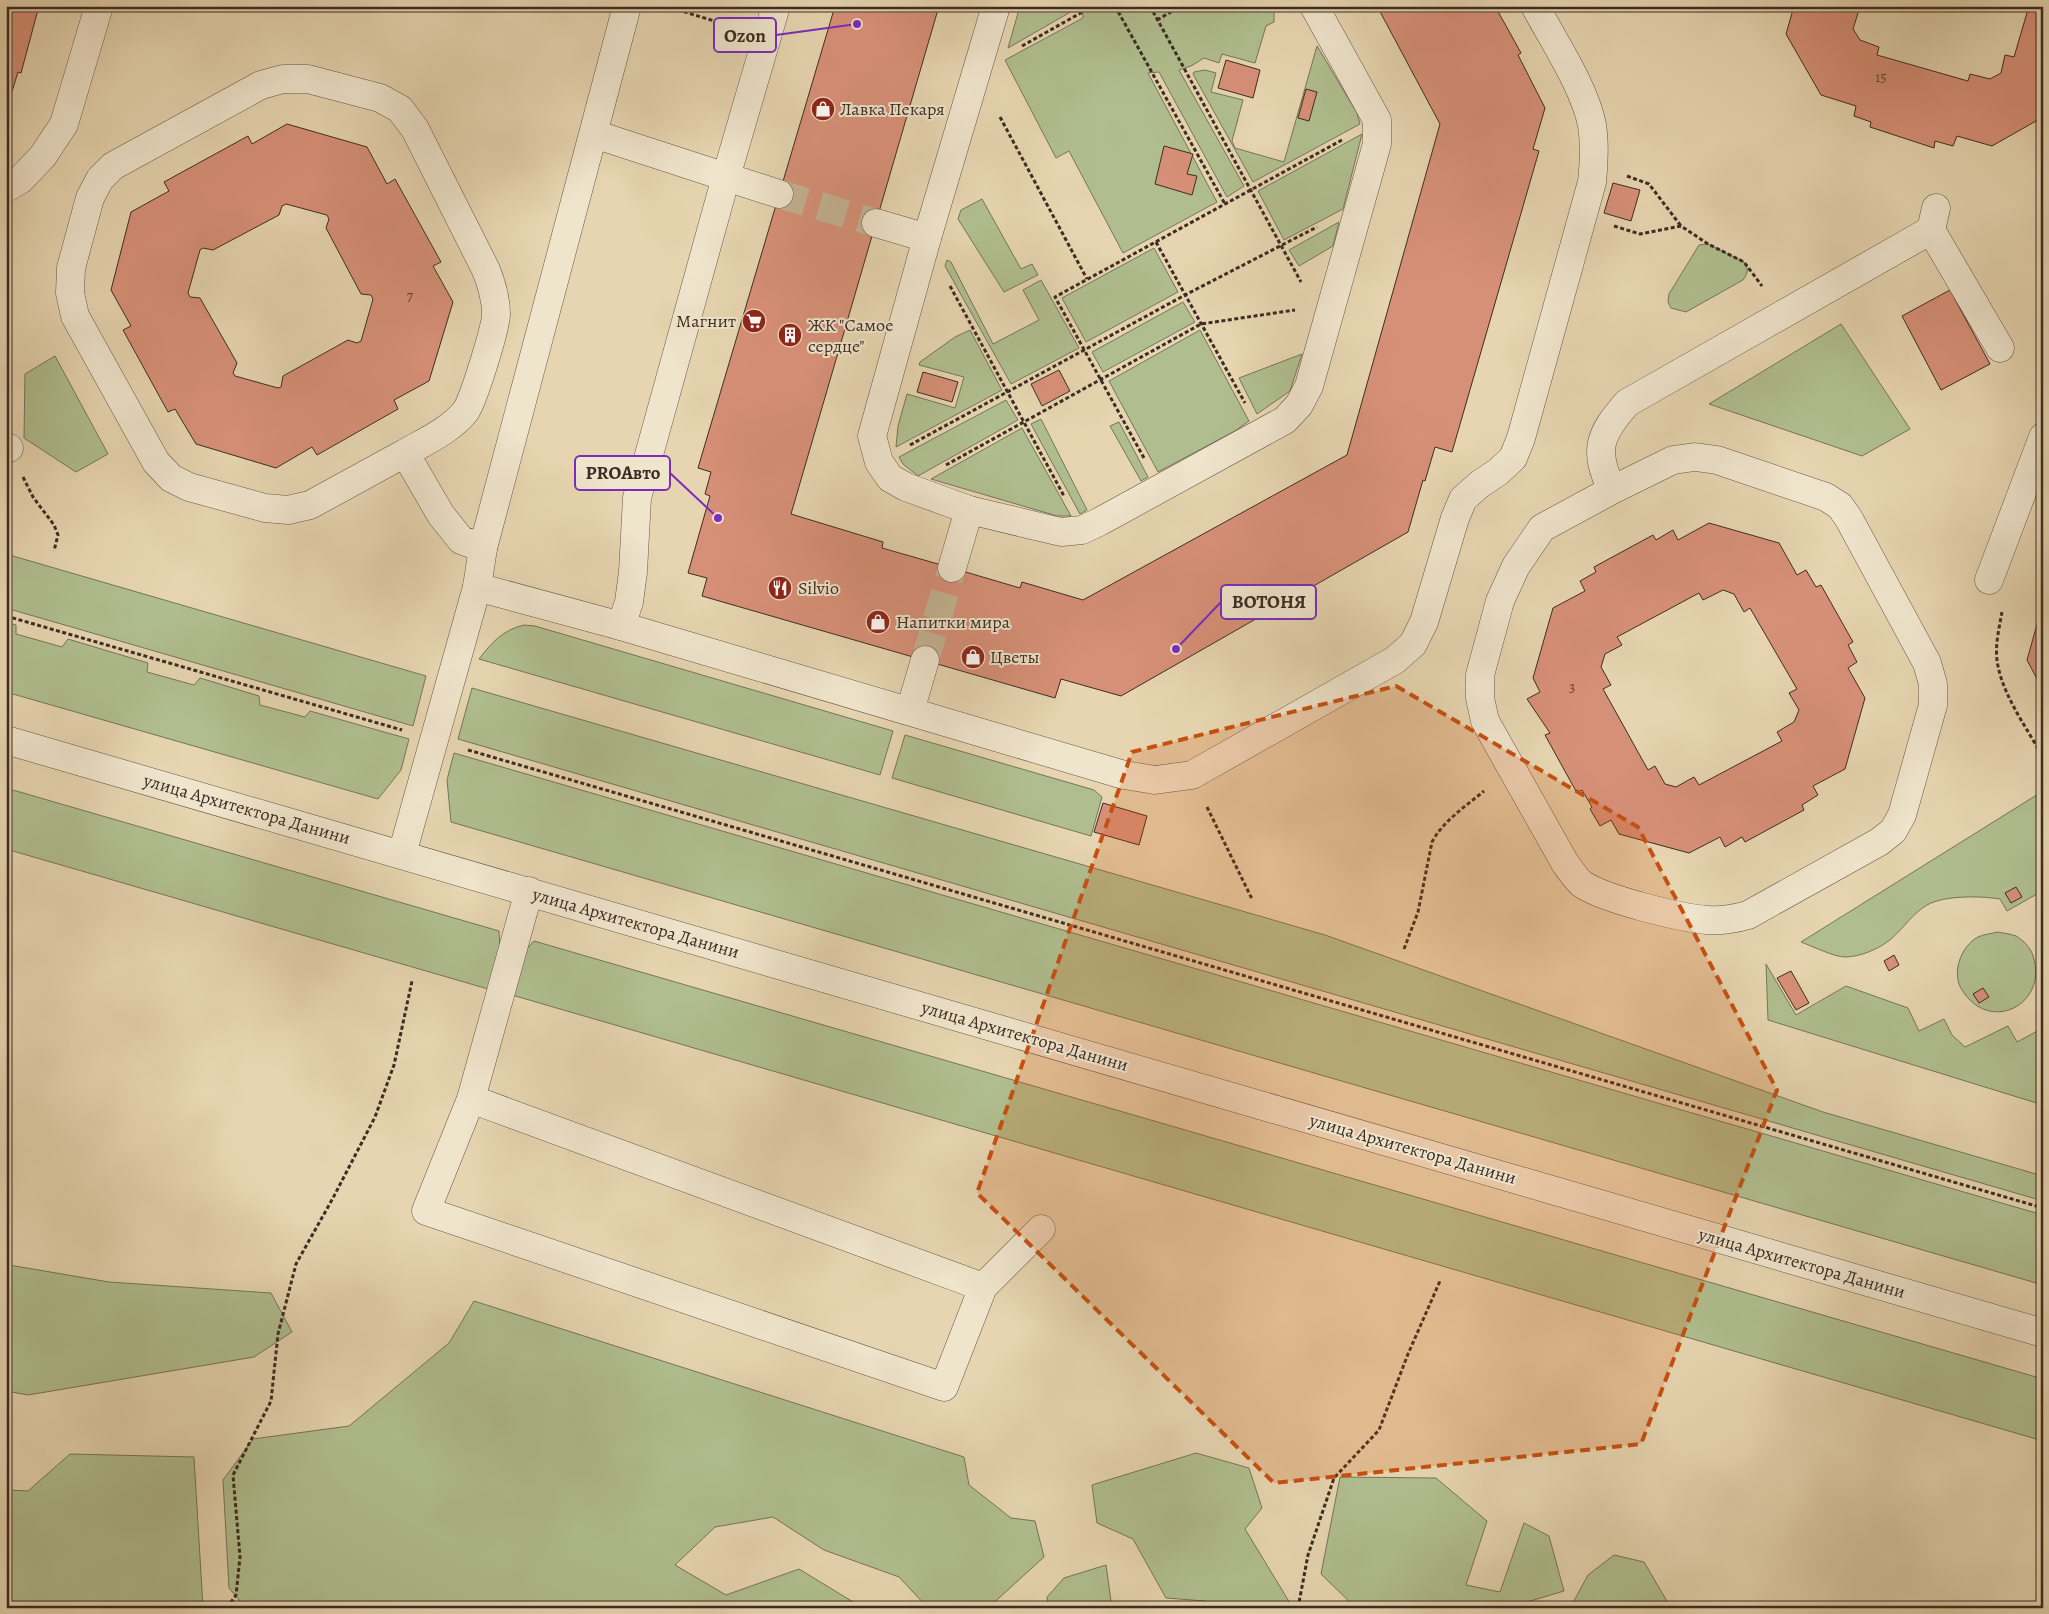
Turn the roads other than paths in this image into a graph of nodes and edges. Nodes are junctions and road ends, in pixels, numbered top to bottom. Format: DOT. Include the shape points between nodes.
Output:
graph roads {
  1 [pos="99,6"];
  2 [pos="628,6"];
  3 [pos="776,6"];
  4 [pos="996,6"];
  5 [pos="1314,6"];
  6 [pos="1535,6"];
  7 [pos="594,134"];
  8 [pos="726,177"];
  9 [pos="6,188"];
  10 [pos="778,194"];
  11 [pos="876,223"];
  12 [pos="927,238"];
  13 [pos="2000,348"];
  14 [pos="2043,437"];
  15 [pos="405,453"];
  16 [pos="1612,490"];
  17 [pos="969,510"];
  18 [pos="483,548"];
  19 [pos="952,568"];
  20 [pos="1989,580"];
  21 [pos="477,587"];
  22 [pos="621,626"];
  23 [pos="925,660"];
  24 [pos="910,712"];
  25 [pos="6,740"];
  26 [pos="402,854"];
  27 [pos="528,892"];
  28 [pos="471,1099"];
  29 [pos="1041,1229"];
  30 [pos="983,1287"];
  31 [pos="2043,1333"];
  1 -- 9 [label="street" via="64,124 43,156 20,180"];
  2 -- 7 [label="street"];
  3 -- 8 [label="street"];
  4 -- 12 [label="street"];
  5 -- 17 [label="street" via="1378,120 1377,144 1360,204 1322,309 1309,386 1299,405 1285,420 1082,530 1061,532"];
  6 -- 24 [label="street" via="1584,98 1592,124 1595,153 1592,182 1521,438 1513,458 1463,499 1424,622 1413,644 1395,660 1192,775 1155,780 1124,775"];
  7 -- 8 [label="street"];
  7 -- 18 [label="street"];
  8 -- 10 [label="street"];
  8 -- 22 [label="street" via="637,498 633,572 629,602"];
  11 -- 12 [label="street"];
  12 -- 17 [label="street" via="872,436 878,462 890,478"];
  13 -- 16 [label="street" via="1934,219 1627,403 1609,424 1601,446 1602,469"];
  14 -- 20 [label="street"];
  15 -- 15 [label="street" via="310,505 288,510 265,508 198,490 171,478 156,462 75,316 70,293 71,268 90,198 100,179 113,166 261,85 283,79 308,79 380,98 400,109 415,129 486,270 494,292 496,316 475,391 466,411 450,427"];
  15 -- 18 [label="street" via="441,515 461,540"];
  16 -- 16 [label="street" via="1542,528 1516,566 1500,601 1480,675 1485,721 1565,864 1581,884 1608,896 1685,917 1730,920 1748,915 1880,842 1893,831 1902,816 1933,705 1933,684 1927,663 1850,519 1840,506 1826,497 1726,463 1695,457 1673,460"];
  17 -- 19 [label="street"];
  18 -- 21 [label="street"];
  21 -- 22 [label="street"];
  21 -- 26 [label="street"];
  22 -- 24 [label="street"];
  23 -- 24 [label="street"];
  25 -- 26 [label="street, улица Архитектора Данини"];
  26 -- 27 [label="street, улица Архитектора Данини"];
  27 -- 28 [label="street"];
  27 -- 31 [label="street, улица Архитектора Данини"];
  28 -- 30 [label="street"];
  28 -- 30 [label="street" via="426,1211 944,1387"];
  29 -- 30 [label="street"];
}
